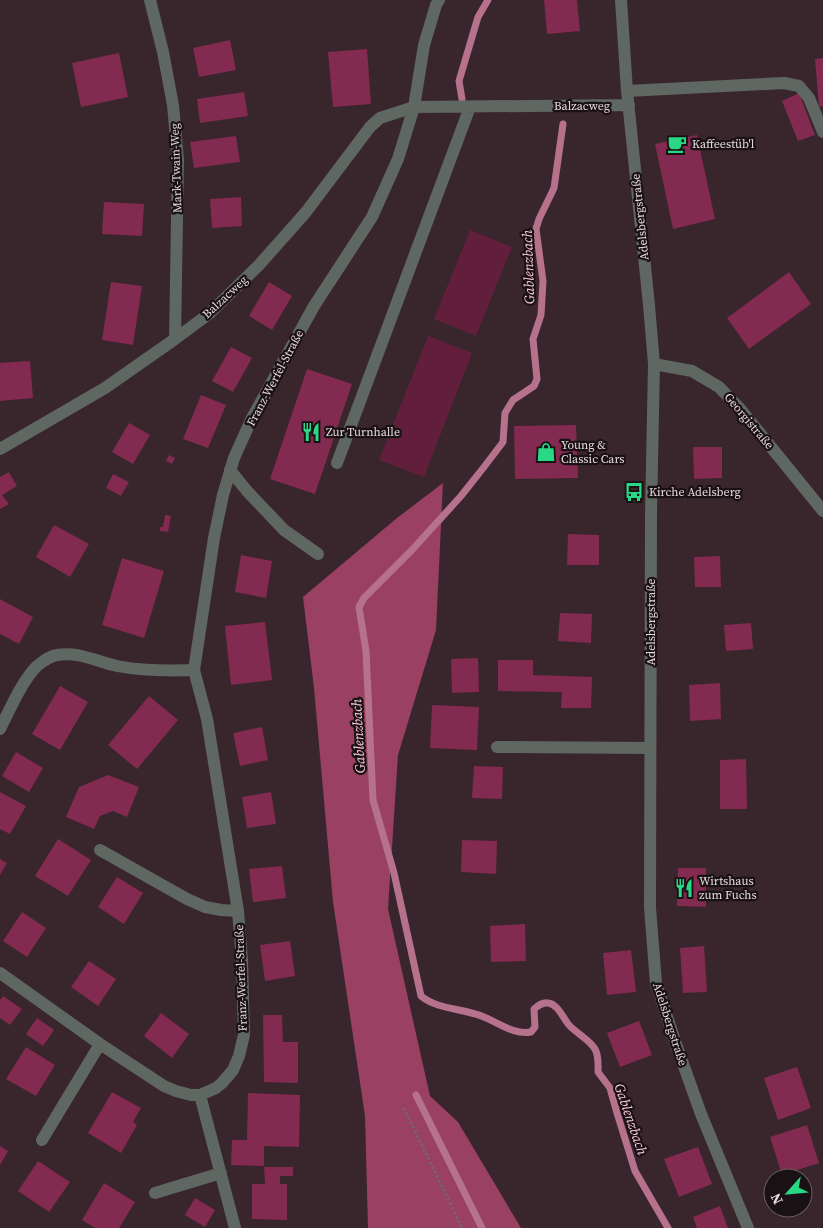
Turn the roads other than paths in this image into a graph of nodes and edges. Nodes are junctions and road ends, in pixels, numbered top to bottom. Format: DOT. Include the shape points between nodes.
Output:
graph roads {
  1 [pos="150,0"];
  2 [pos="440,0"];
  3 [pos="621,0"];
  4 [pos="627,91"];
  5 [pos="629,106"];
  6 [pos="414,107"];
  7 [pos="470,107"];
  8 [pos="823,132"];
  9 [pos="175,339"];
  10 [pos="654,364"];
  11 [pos="0,449"];
  12 [pos="337,463"];
  13 [pos="230,470"];
  14 [pos="823,511"];
  15 [pos="318,554"];
  16 [pos="194,670"];
  17 [pos="0,729"];
  18 [pos="497,747"];
  19 [pos="650,748"];
  20 [pos="100,850"];
  21 [pos="238,911"];
  22 [pos="0,973"];
  23 [pos="100,1044"];
  24 [pos="200,1095"];
  25 [pos="42,1140"];
  26 [pos="221,1173"];
  27 [pos="155,1193"];
  28 [pos="235,1228"];
  29 [pos="748,1228"];
  1 -- 9 [label="street, Mark-Twain-Weg" via="173,105 178,160"];
  2 -- 6 [label="street" via="424,45"];
  3 -- 4 [label="street, Adelsbergstraße"];
  4 -- 5 [label="street, Adelsbergstraße"];
  4 -- 8 [label="street" via="791,84 799,86 809,98"];
  5 -- 7 [label="street, Balzacweg"];
  5 -- 10 [label="street, Adelsbergstraße"];
  6 -- 7 [label="street, Balzacweg"];
  6 -- 9 [label="street, Balzacweg" via="380,118 370,127 306,212 265,258 210,313"];
  6 -- 13 [label="street, Franz-Werfel-Straße" via="398,159 372,217 314,306 252,418"];
  7 -- 12 [label="street"];
  9 -- 11 [label="street, Balzacweg" via="105,388"];
  10 -- 14 [label="street, Georgistraße" via="692,370 720,387"];
  10 -- 19 [label="street, Adelsbergstraße"];
  13 -- 15 [label="street" via="284,530"];
  13 -- 16 [label="street, Franz-Werfel-Straße" via="214,538"];
  16 -- 17 [label="street" via="165,671 117,666 79,656 49,657 27,678"];
  16 -- 21 [label="street, Franz-Werfel-Straße" via="207,719"];
  18 -- 19 [label="street"];
  19 -- 29 [label="street, Adelsbergstraße" via="650,908 656,983 701,1114"];
  20 -- 21 [label="street" via="186,900 221,910"];
  21 -- 24 [label="street, Franz-Werfel-Straße" via="244,1034 233,1070 216,1088"];
  22 -- 23 [label="street"];
  23 -- 24 [label="street" via="164,1086"];
  23 -- 25 [label="street"];
  24 -- 26 [label="street"];
  26 -- 27 [label="street"];
  26 -- 28 [label="street"];
}
